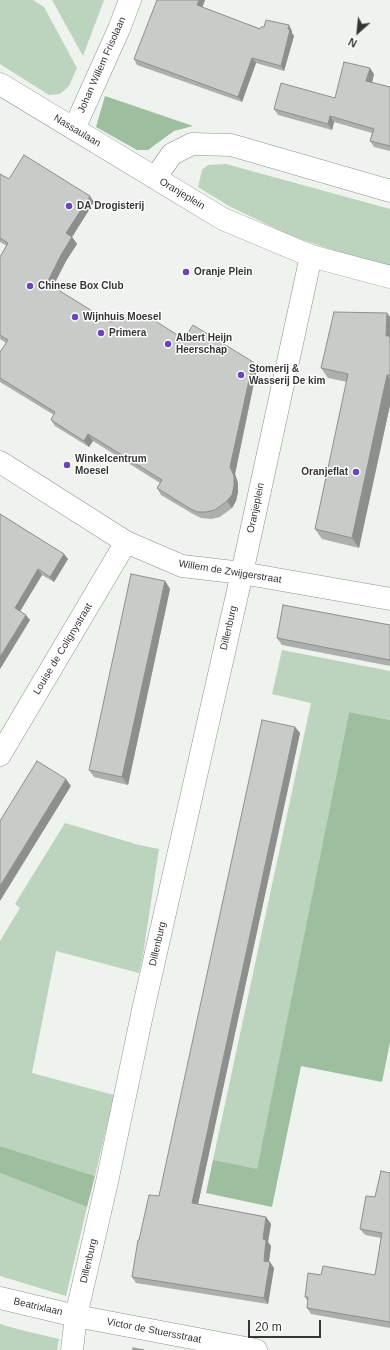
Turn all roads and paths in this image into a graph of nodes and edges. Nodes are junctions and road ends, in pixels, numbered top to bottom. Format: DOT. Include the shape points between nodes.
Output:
graph roads {
  1 [pos="130,0"];
  2 [pos="0,84"];
  3 [pos="74,129"];
  4 [pos="154,178"];
  5 [pos="390,191"];
  6 [pos="311,256"];
  7 [pos="390,277"];
  8 [pos="0,462"];
  9 [pos="126,542"];
  10 [pos="242,573"];
  11 [pos="390,599"];
  12 [pos="1,750"];
  13 [pos="0,1298"];
  14 [pos="76,1316"];
  15 [pos="72,1350"];
  16 [pos="256,1350"];
  1 -- 3 [label="street, Johan Willem Frisolaan"];
  2 -- 3 [label="street, Nassaulaan"];
  3 -- 4 [label="street, Nassaulaan"];
  4 -- 5 [label="street, Oranjeplein" via="172,154 192,144 231,145"];
  4 -- 6 [label="street, Oranjeplein" via="223,219"];
  6 -- 7 [label="street, Oranjeplein"];
  6 -- 10 [label="street, Oranjeplein"];
  8 -- 9 [label="street, Willem de Zwijgerstraat"];
  9 -- 10 [label="street, Willem de Zwijgerstraat" via="182,566"];
  9 -- 12 [label="street, Louise de Colignystraat"];
  10 -- 11 [label="street, Willem de Zwijgerstraat"];
  10 -- 14 [label="street, Dillenburg"];
  13 -- 14 [label="street, Beatrixlaan"];
  14 -- 15 [label="street, Dillenburg"];
  14 -- 16 [label="street, Victor de Stuersstraat"];
}
